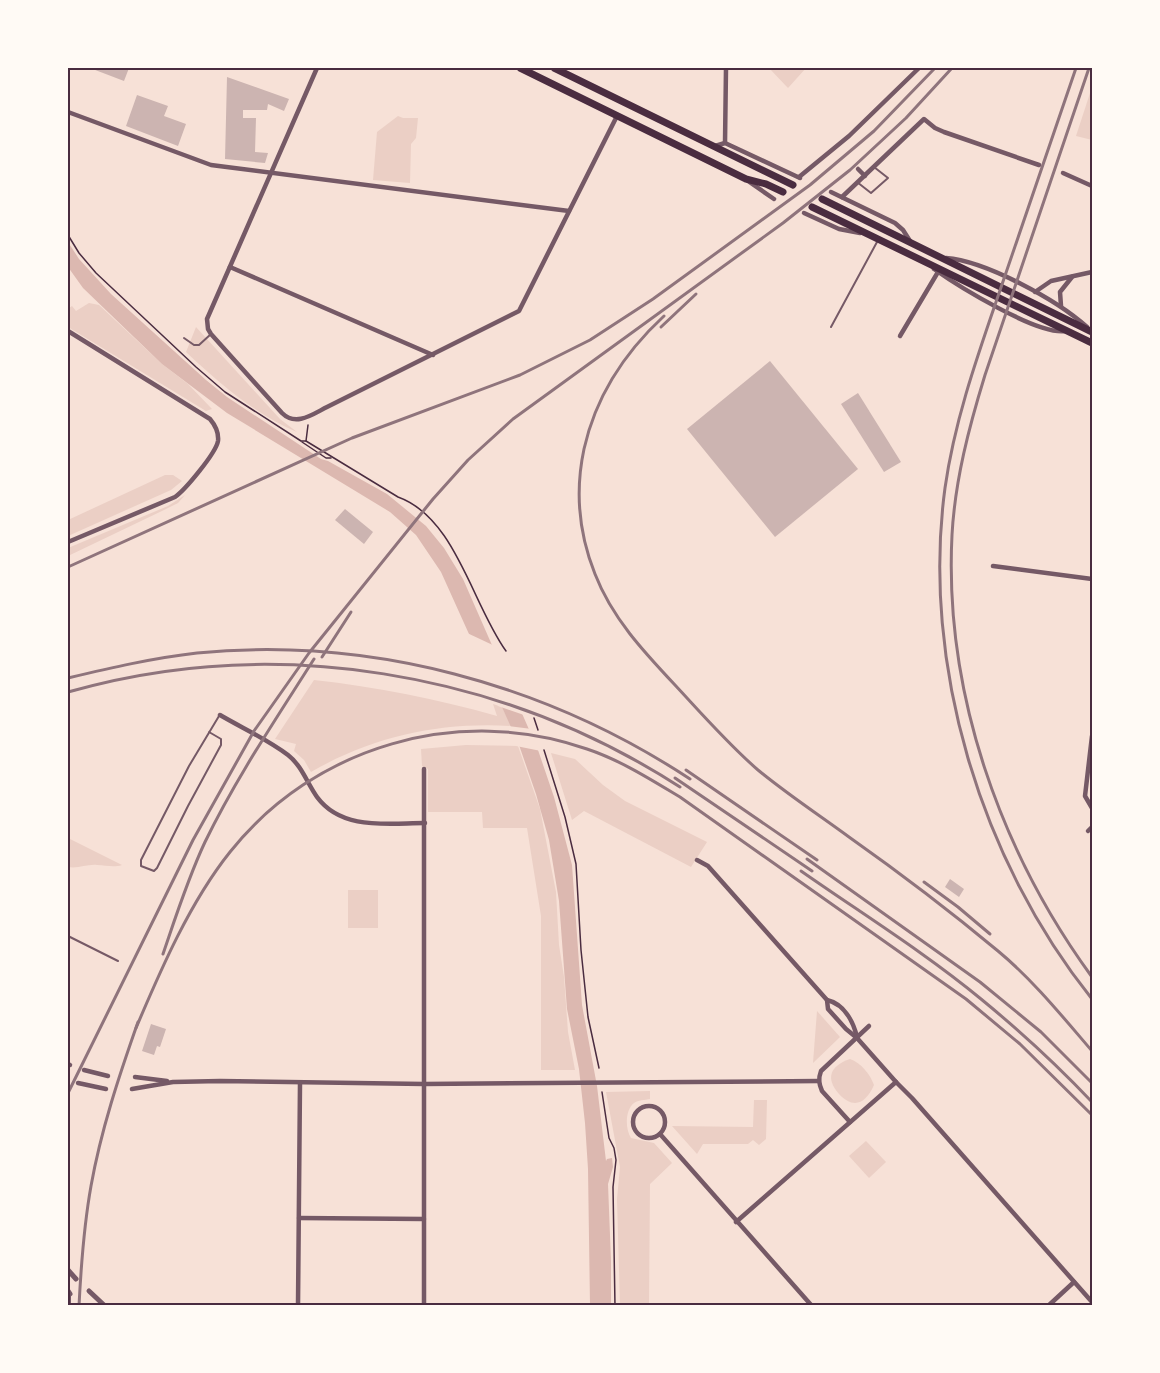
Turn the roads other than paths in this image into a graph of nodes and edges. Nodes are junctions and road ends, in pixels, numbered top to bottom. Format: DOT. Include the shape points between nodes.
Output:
graph roads {
  1 [pos="317,68"];
  2 [pos="520,68"];
  3 [pos="554,68"];
  4 [pos="726,68"];
  5 [pos="919,68"];
  6 [pos="529,70"];
  7 [pos="624,101"];
  8 [pos="68,112"];
  9 [pos="617,116"];
  10 [pos="725,143"];
  11 [pos="715,146"];
  12 [pos="868,161"];
  13 [pos="1039,165"];
  14 [pos="874,167"];
  15 [pos="858,169"];
  16 [pos="271,173"];
  17 [pos="1063,173"];
  18 [pos="864,176"];
  19 [pos="746,179"];
  20 [pos="857,182"];
  21 [pos="793,185"];
  22 [pos="1092,186"];
  23 [pos="783,192"];
  24 [pos="831,192"];
  25 [pos="842,197"];
  26 [pos="774,199"];
  27 [pos="822,199"];
  28 [pos="812,207"];
  29 [pos="569,211"];
  30 [pos="804,213"];
  31 [pos="864,233"];
  32 [pos="878,240"];
  33 [pos="911,243"];
  34 [pos="942,258"];
  35 [pos="924,262"];
  36 [pos="230,267"];
  37 [pos="938,272"];
  38 [pos="1092,272"];
  39 [pos="1073,276"];
  40 [pos="1035,292"];
  41 [pos="1061,306"];
  42 [pos="831,327"];
  43 [pos="68,331"];
  44 [pos="1068,331"];
  45 [pos="1092,331"];
  46 [pos="211,334"];
  47 [pos="900,336"];
  48 [pos="184,338"];
  49 [pos="1092,343"];
  50 [pos="433,355"];
  51 [pos="68,542"];
  52 [pos="993,566"];
  53 [pos="1092,579"];
  54 [pos="220,715"];
  55 [pos="209,732"];
  56 [pos="1092,736"];
  57 [pos="424,769"];
  58 [pos="1092,808"];
  59 [pos="425,823"];
  60 [pos="1092,827"];
  61 [pos="1088,831"];
  62 [pos="697,860"];
  63 [pos="68,936"];
  64 [pos="118,961"];
  65 [pos="827,1000"];
  66 [pos="869,1026"];
  67 [pos="857,1038"];
  68 [pos="84,1070"];
  69 [pos="108,1076"];
  70 [pos="135,1077"];
  71 [pos="819,1081"];
  72 [pos="172,1082"];
  73 [pos="896,1082"];
  74 [pos="78,1083"];
  75 [pos="300,1083"];
  76 [pos="424,1084"];
  77 [pos="106,1089"];
  78 [pos="132,1089"];
  79 [pos="850,1122"];
  80 [pos="660,1134"];
  81 [pos="299,1218"];
  82 [pos="424,1219"];
  83 [pos="736,1222"];
  84 [pos="68,1270"];
  85 [pos="76,1279"];
  86 [pos="1074,1282"];
  87 [pos="89,1291"];
  88 [pos="69,1293"];
  89 [pos="1092,1302"];
  90 [pos="70,1305"];
  91 [pos="105,1305"];
  92 [pos="298,1305"];
  93 [pos="424,1305"];
  94 [pos="812,1305"];
  95 [pos="1048,1305"];
  1 -- 16 [label="street"];
  2 -- 6 [label="main road"];
  3 -- 7 [label="main road"];
  4 -- 10 [label="street"];
  5 -- 10 [label="street" via="847,140 800,178"];
  6 -- 9 [label="main road"];
  7 -- 9 [label="main road"];
  7 -- 11 [label="main road"];
  8 -- 16 [label="street" via="211,165"];
  9 -- 19 [label="main road"];
  9 -- 29 [label="street"];
  10 -- 11 [label="street"];
  11 -- 21 [label="main road"];
  12 -- 14 [label="street"];
  13 -- 14 [label="street" via="942,131 924,119"];
  14 -- 18 [label="street"];
  14 -- 20 [label="lane" via="888,178 871,193"];
  15 -- 18 [label="street"];
  16 -- 29 [label="street"];
  16 -- 36 [label="street"];
  17 -- 22 [label="street"];
  18 -- 20 [label="street"];
  19 -- 23 [label="main road"];
  19 -- 26 [label="street"];
  20 -- 25 [label="street"];
  24 -- 25 [label="street"];
  25 -- 33 [label="street" via="895,224"];
  27 -- 33 [label="main road"];
  28 -- 31 [label="main road"];
  29 -- 50 [label="street" via="519,311"];
  30 -- 31 [label="street" via="839,229"];
  31 -- 32 [label="main road"];
  32 -- 35 [label="main road"];
  32 -- 42 [label="lane"];
  33 -- 34 [label="main road"];
  34 -- 40 [label="street" via="973,263"];
  34 -- 45 [label="main road"];
  35 -- 37 [label="street"];
  35 -- 44 [label="main road"];
  36 -- 46 [label="street" via="207,319"];
  36 -- 50 [label="street"];
  37 -- 44 [label="street" via="1036,325"];
  37 -- 47 [label="street"];
  38 -- 39 [label="street"];
  39 -- 40 [label="street" via="1051,281"];
  39 -- 41 [label="street" via="1061,289"];
  40 -- 41 [label="street"];
  41 -- 45 [label="street"];
  43 -- 51 [label="street" via="210,419 218,433 217,444 188,485 170,500"];
  44 -- 49 [label="main road"];
  46 -- 48 [label="lane" via="199,345"];
  46 -- 50 [label="street" via="290,420 302,419"];
  52 -- 53 [label="street"];
  54 -- 55 [label="lane"];
  54 -- 59 [label="street" via="288,755 319,799 338,815 361,823"];
  55 -- 55 [label="lane" via="141,860 141,866 149,871 157,868 221,745 221,739"];
  56 -- 58 [label="street" via="1085,796"];
  57 -- 59 [label="street"];
  59 -- 76 [label="street"];
  60 -- 61 [label="street"];
  62 -- 65 [label="street" via="708,866"];
  63 -- 64 [label="lane"];
  65 -- 67 [label="street" via="828,1009"];
  65 -- 67 [label="street" via="835,1002 853,1022"];
  66 -- 67 [label="street"];
  67 -- 71 [label="street" via="821,1071"];
  67 -- 73 [label="street"];
  68 -- 69 [label="street"];
  70 -- 72 [label="street"];
  71 -- 76 [label="street"];
  71 -- 79 [label="street" via="822,1090"];
  72 -- 75 [label="street"];
  72 -- 78 [label="street"];
  73 -- 79 [label="street"];
  73 -- 86 [label="street"];
  74 -- 77 [label="street"];
  75 -- 76 [label="street"];
  75 -- 81 [label="street"];
  76 -- 82 [label="street"];
  79 -- 83 [label="street"];
  80 -- 80 [label="street" via="665,1122 660,1111 649,1106 638,1110 633,1123 638,1133 649,1138"];
  80 -- 83 [label="street"];
  81 -- 82 [label="street"];
  81 -- 92 [label="street"];
  82 -- 93 [label="street"];
  83 -- 94 [label="street"];
  84 -- 85 [label="street"];
  86 -- 89 [label="street"];
  86 -- 95 [label="street"];
  87 -- 91 [label="street"];
  88 -- 90 [label="lane"];
}
